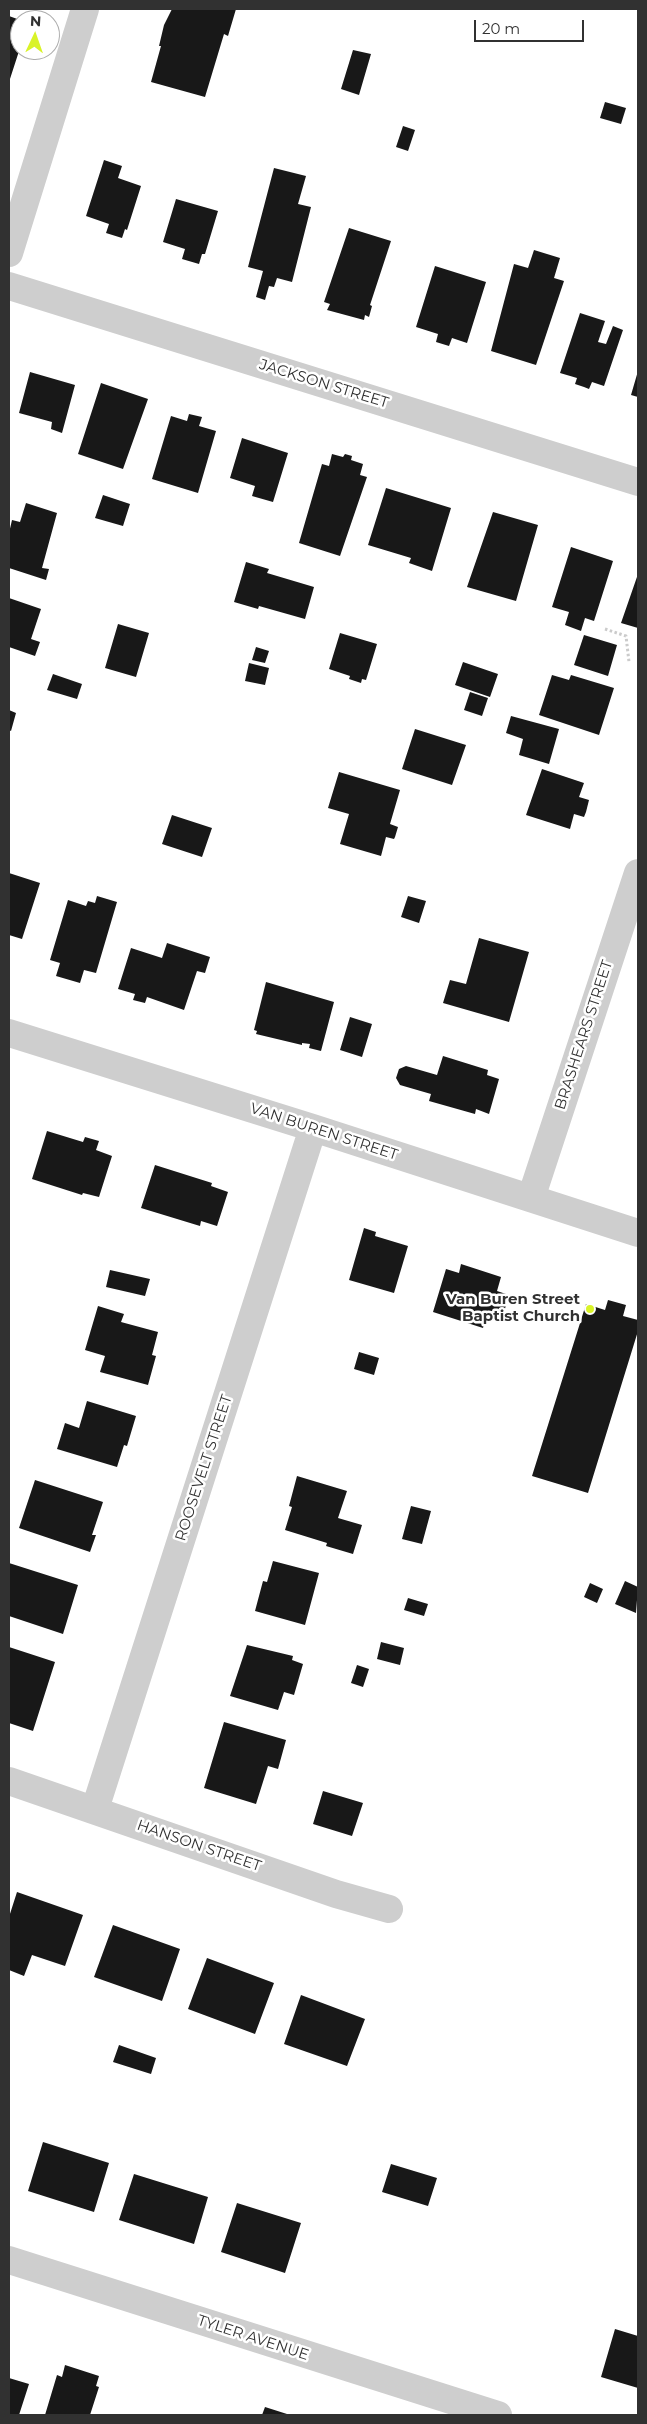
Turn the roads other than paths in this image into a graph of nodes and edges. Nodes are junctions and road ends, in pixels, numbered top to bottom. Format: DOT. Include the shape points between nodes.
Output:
graph roads {
  1 [pos="85,9"];
  2 [pos="9,253"];
  3 [pos="9,286"];
  4 [pos="638,482"];
  5 [pos="638,873"];
  6 [pos="9,1033"];
  7 [pos="313,1128"];
  8 [pos="531,1198"];
  9 [pos="638,1234"];
  10 [pos="9,1781"];
  11 [pos="95,1809"];
  12 [pos="389,1909"];
  13 [pos="9,2260"];
  14 [pos="498,2415"];
  1 -- 2 [label="street"];
  3 -- 4 [label="street, JACKSON STREET"];
  5 -- 8 [label="street, BRASHEARS STREET"];
  6 -- 7 [label="street, VAN BUREN STREET"];
  7 -- 8 [label="street, VAN BUREN STREET"];
  7 -- 11 [label="street, ROOSEVELT STREET"];
  8 -- 9 [label="street, VAN BUREN STREET"];
  10 -- 11 [label="street, HANSON STREET"];
  11 -- 12 [label="street, HANSON STREET" via="315,1887"];
  13 -- 14 [label="street, TYLER AVENUE"];
}
